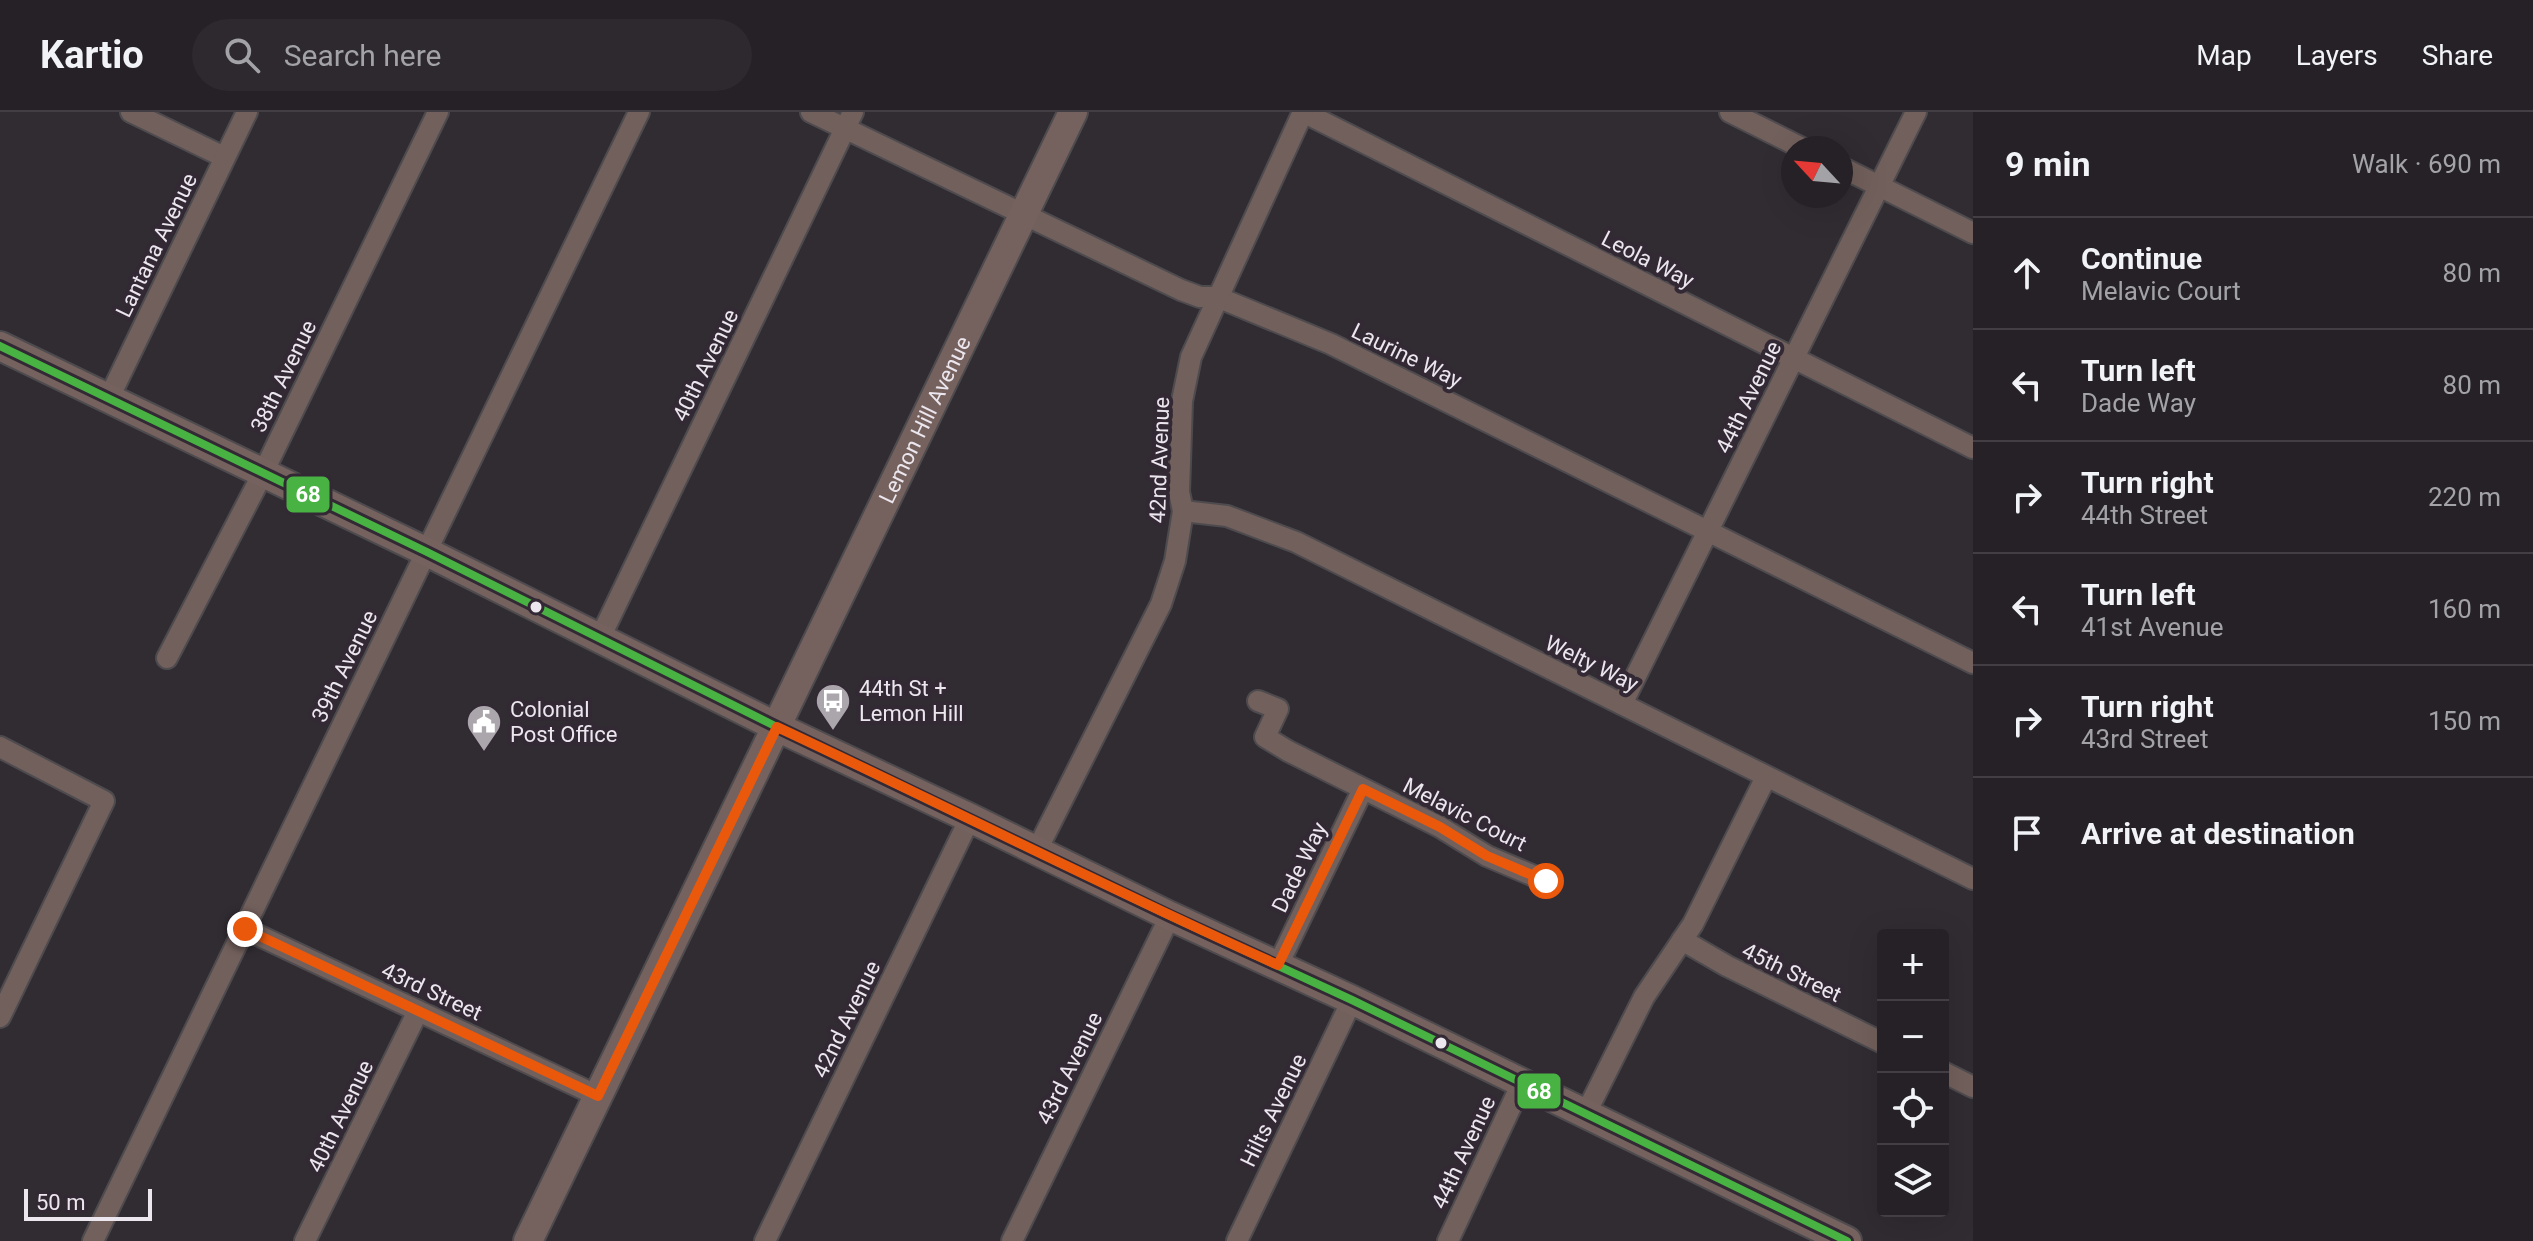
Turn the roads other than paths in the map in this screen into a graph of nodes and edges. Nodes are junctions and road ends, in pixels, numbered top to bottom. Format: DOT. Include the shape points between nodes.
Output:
graph roads {
  1 [pos="131,112"];
  2 [pos="247,112"];
  3 [pos="438,112"];
  4 [pos="639,112"];
  5 [pos="811,112"];
  6 [pos="1073,112"];
  7 [pos="1303,112"];
  8 [pos="1730,112"];
  9 [pos="1916,112"];
  10 [pos="849,120"];
  11 [pos="1781,138"];
  12 [pos="224,157"];
  13 [pos="1853,173"];
  14 [pos="1879,186"];
  15 [pos="1024,215"];
  16 [pos="1973,233"];
  17 [pos="1217,297"];
  18 [pos="0,346"];
  19 [pos="1793,359"];
  20 [pos="109,398"];
  21 [pos="1973,448"];
  22 [pos="263,473"];
  23 [pos="1183,511"];
  24 [pos="1708,531"];
  25 [pos="427,552"];
  26 [pos="600,638"];
  27 [pos="167,658"];
  28 [pos="1973,663"];
  29 [pos="1258,701"];
  30 [pos="1622,704"];
  31 [pos="777,727"];
  32 [pos="0,747"];
  33 [pos="1766,777"];
  34 [pos="1363,789"];
  35 [pos="970,818"];
  36 [pos="1037,850"];
  37 [pos="1973,879"];
  38 [pos="1546,881"];
  39 [pos="1170,916"];
  40 [pos="245,929"];
  41 [pos="1682,940"];
  42 [pos="1278,965"];
  43 [pos="1352,1000"];
  44 [pos="418,1011"];
  45 [pos="0,1017"];
  46 [pos="1877,1040"];
  47 [pos="1945,1073"];
  48 [pos="1522,1083"];
  49 [pos="1973,1087"];
  50 [pos="598,1096"];
  51 [pos="1585,1115"];
  52 [pos="93,1241"];
  53 [pos="305,1241"];
  54 [pos="528,1241"];
  55 [pos="765,1241"];
  56 [pos="1012,1241"];
  57 [pos="1237,1241"];
  58 [pos="1448,1241"];
  59 [pos="1847,1241"];
  1 -- 12 [label="street"];
  2 -- 12 [label="street, Lantana Avenue"];
  3 -- 22 [label="street, 38th Avenue"];
  4 -- 25 [label="street, 39th Avenue"];
  5 -- 10 [label="street, Laurine Way"];
  6 -- 15 [label="street, Lemon Hill Avenue"];
  7 -- 17 [label="street, 42nd Avenue"];
  7 -- 19 [label="street, Leola Way"];
  8 -- 11 [label="street"];
  9 -- 14 [label="street, 44th Avenue"];
  10 -- 15 [label="street, Laurine Way"];
  10 -- 26 [label="street, 40th Avenue"];
  12 -- 20 [label="street, Lantana Avenue"];
  13 -- 14 [label="street"];
  14 -- 16 [label="street"];
  14 -- 19 [label="street, 44th Avenue"];
  15 -- 17 [label="street, Laurine Way" via="1181,290"];
  15 -- 31 [label="street, Lemon Hill Avenue"];
  17 -- 23 [label="street, 42nd Avenue" via="1191,357 1182,401"];
  17 -- 24 [label="street, Laurine Way" via="1331,344"];
  18 -- 20 [label="street"];
  19 -- 21 [label="street, Leola Way"];
  19 -- 24 [label="street, 44th Avenue"];
  20 -- 22 [label="street"];
  22 -- 25 [label="street"];
  22 -- 27 [label="street, 38th Avenue"];
  23 -- 30 [label="street, Welty Way" via="1227,516 1296,542"];
  23 -- 36 [label="street, 42nd Avenue" via="1161,604"];
  24 -- 28 [label="street, Laurine Way"];
  24 -- 30 [label="street, 44th Avenue"];
  25 -- 26 [label="street"];
  25 -- 40 [label="street, 39th Avenue"];
  26 -- 31 [label="street"];
  29 -- 34 [label="street, Melavic Court" via="1278,709 1265,737"];
  30 -- 33 [label="street, Welty Way"];
  31 -- 35 [label="street"];
  31 -- 50 [label="street, Lemon Hill Avenue"];
  32 -- 45 [label="street" via="104,801"];
  33 -- 37 [label="street, Welty Way"];
  33 -- 41 [label="street"];
  34 -- 38 [label="street, Melavic Court" via="1487,856"];
  34 -- 42 [label="street, Dade Way"];
  35 -- 36 [label="street"];
  35 -- 55 [label="street, 42nd Avenue"];
  36 -- 39 [label="street"];
  39 -- 42 [label="street"];
  39 -- 56 [label="street, 43rd Avenue"];
  40 -- 44 [label="street, 43rd Street"];
  40 -- 52 [label="street, 39th Avenue"];
  41 -- 46 [label="street, 45th Street"];
  41 -- 51 [label="street" via="1644,997"];
  42 -- 43 [label="street"];
  43 -- 48 [label="street"];
  43 -- 57 [label="street, Hilts Avenue"];
  44 -- 50 [label="street, 43rd Street"];
  44 -- 53 [label="street, 40th Avenue"];
  47 -- 49 [label="street"];
  48 -- 51 [label="street"];
  48 -- 58 [label="street, 44th Avenue"];
  50 -- 54 [label="street, Lemon Hill Avenue"];
  51 -- 59 [label="street"];
}
